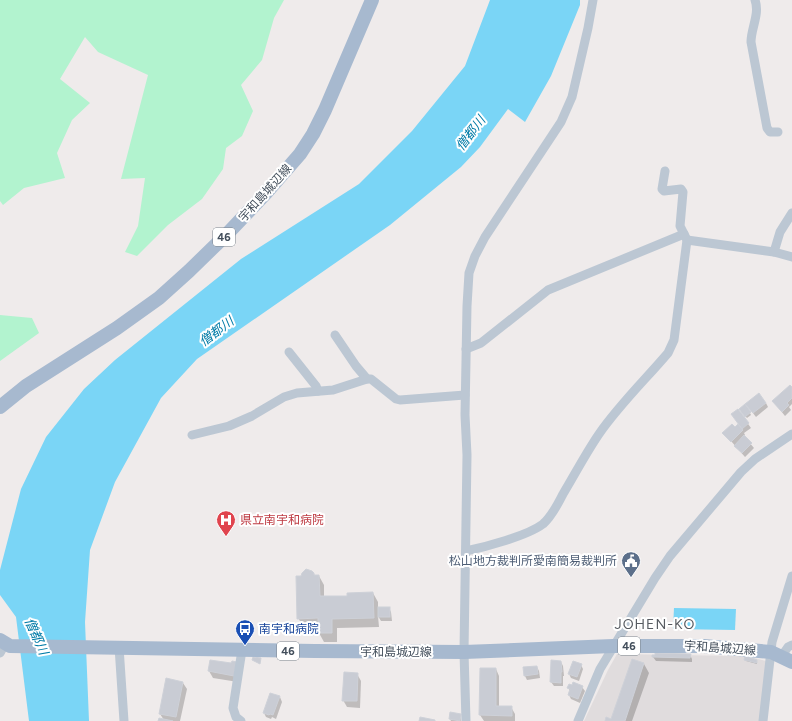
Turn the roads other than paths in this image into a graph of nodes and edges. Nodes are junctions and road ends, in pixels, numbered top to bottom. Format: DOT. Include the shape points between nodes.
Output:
graph roads {
  1 [pos="372,0"];
  2 [pos="593,0"];
  3 [pos="756,0"];
  4 [pos="778,132"];
  5 [pos="665,171"];
  6 [pos="792,213"];
  7 [pos="685,237"];
  8 [pos="774,252"];
  9 [pos="792,257"];
  10 [pos="335,335"];
  11 [pos="466,349"];
  12 [pos="289,352"];
  13 [pos="368,379"];
  14 [pos="318,391"];
  15 [pos="465,395"];
  16 [pos="0,407"];
  17 [pos="792,434"];
  18 [pos="192,435"];
  19 [pos="466,551"];
  20 [pos="792,576"];
  21 [pos="792,645"];
  22 [pos="4,646"];
  23 [pos="613,646"];
  24 [pos="116,648"];
  25 [pos="242,650"];
  26 [pos="464,652"];
  27 [pos="781,657"];
  28 [pos="124,721"];
  29 [pos="240,721"];
  30 [pos="466,721"];
  31 [pos="578,721"];
  32 [pos="763,721"];
  1 -- 16 [label="main road, 宇和島城辺線 / 46" via="313,134 300,154 266,193 222,239 158,298 117,328 26,386"];
  2 -- 11 [label="street" via="574,89 561,122 474,256 467,306"];
  3 -- 4 [label="street" via="752,42 767,128 770,132"];
  5 -- 7 [label="street" via="662,188 664,191 681,189 682,192 680,226"];
  6 -- 8 [label="street" via="780,232"];
  7 -- 8 [label="street"];
  7 -- 11 [label="street" via="548,290 481,344"];
  7 -- 19 [label="street" via="674,340 668,353 608,420 544,523 522,534"];
  8 -- 9 [label="street"];
  10 -- 13 [label="street"];
  11 -- 15 [label="street"];
  12 -- 14 [label="street"];
  13 -- 14 [label="street" via="333,390"];
  13 -- 15 [label="street" via="400,400"];
  14 -- 18 [label="street" via="284,397 229,426"];
  15 -- 19 [label="street"];
  17 -- 23 [label="street" via="754,459 722,493 670,556"];
  19 -- 26 [label="street"];
  20 -- 27 [label="street" via="772,642"];
  21 -- 27 [label="street"];
  22 -- 24 [label="main road, 宇和島城辺線 / 46"];
  23 -- 26 [label="main road, 宇和島城辺線 / 46"];
  23 -- 27 [label="main road, 宇和島城辺線 / 46" via="704,646"];
  23 -- 31 [label="street" via="600,669"];
  24 -- 25 [label="main road, 宇和島城辺線 / 46"];
  24 -- 28 [label="street"];
  25 -- 26 [label="main road, 宇和島城辺線 / 46"];
  25 -- 29 [label="street" via="233,708"];
  26 -- 30 [label="street"];
  27 -- 32 [label="street"];
}
